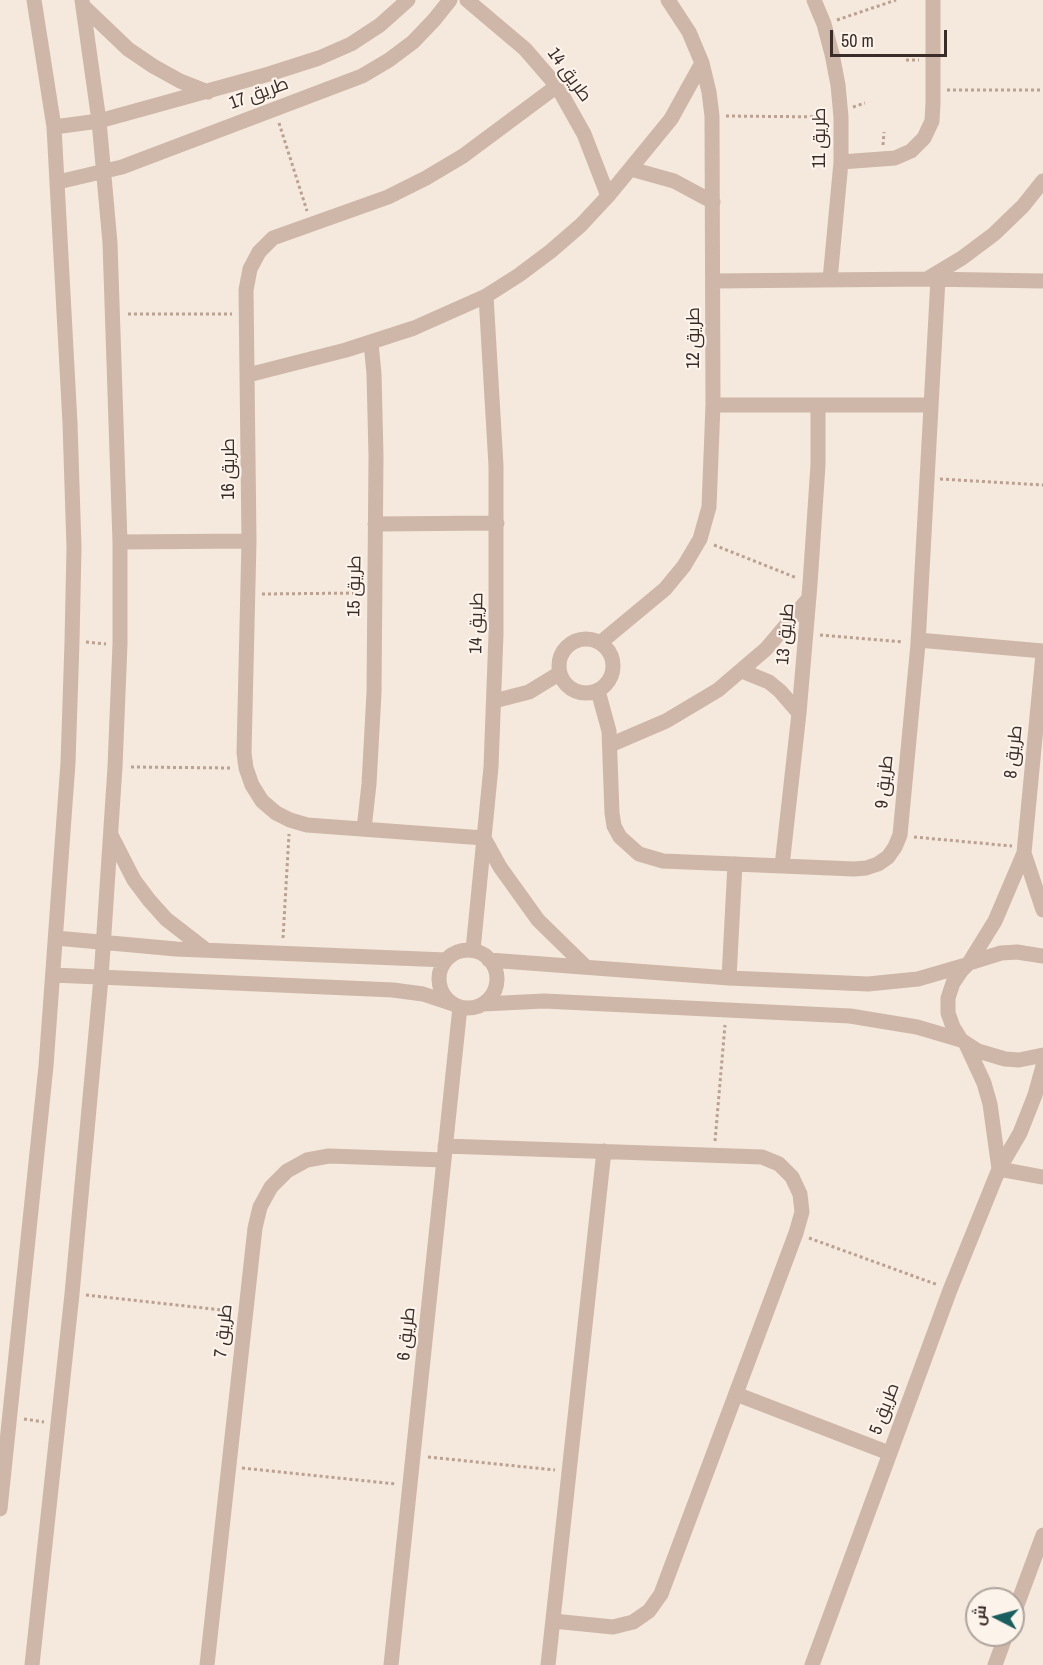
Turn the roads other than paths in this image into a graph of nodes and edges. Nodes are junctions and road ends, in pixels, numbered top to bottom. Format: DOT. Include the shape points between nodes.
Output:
graph roads {
  1 [pos="34,0"];
  2 [pos="408,0"];
  3 [pos="450,0"];
  4 [pos="467,0"];
  5 [pos="668,0"];
  6 [pos="814,0"];
  7 [pos="933,0"];
  8 [pos="82,3"];
  9 [pos="702,63"];
  10 [pos="557,86"];
  11 [pos="208,92"];
  12 [pos="99,121"];
  13 [pos="54,127"];
  14 [pos="840,162"];
  15 [pos="632,169"];
  16 [pos="104,172"];
  17 [pos="1043,181"];
  18 [pos="58,182"];
  19 [pos="608,196"];
  20 [pos="713,202"];
  21 [pos="932,279"];
  22 [pos="830,280"];
  23 [pos="713,281"];
  24 [pos="1043,281"];
  25 [pos="486,296"];
  26 [pos="371,343"];
  27 [pos="248,375"];
  28 [pos="713,405"];
  29 [pos="818,405"];
  30 [pos="932,405"];
  31 [pos="497,523"];
  32 [pos="375,524"];
  33 [pos="249,541"];
  34 [pos="120,542"];
  35 [pos="809,591"];
  36 [pos="918,642"];
  37 [pos="600,643"];
  38 [pos="1043,653"];
  39 [pos="742,671"];
  40 [pos="560,673"];
  41 [pos="1042,674"];
  42 [pos="597,691"];
  43 [pos="494,701"];
  44 [pos="799,713"];
  45 [pos="610,745"];
  46 [pos="364,829"];
  47 [pos="111,834"];
  48 [pos="484,838"];
  49 [pos="1024,850"];
  50 [pos="735,864"];
  51 [pos="782,866"];
  52 [pos="1043,910"];
  53 [pos="56,938"];
  54 [pos="104,943"];
  55 [pos="206,950"];
  56 [pos="473,950"];
  57 [pos="1043,956"];
  58 [pos="446,960"];
  59 [pos="489,960"];
  60 [pos="967,964"];
  61 [pos="585,966"];
  62 [pos="53,975"];
  63 [pos="101,978"];
  64 [pos="729,978"];
  65 [pos="483,1004"];
  66 [pos="457,1005"];
  67 [pos="963,1042"];
  68 [pos="1043,1055"];
  69 [pos="1043,1066"];
  70 [pos="604,1151"];
  71 [pos="445,1153"];
  72 [pos="999,1169"];
  73 [pos="1043,1176"];
  74 [pos="736,1394"];
  75 [pos="889,1453"];
  76 [pos="0,1509"];
  77 [pos="1043,1535"];
  78 [pos="1024,1587"];
  79 [pos="554,1621"];
  80 [pos="1003,1647"];
  81 [pos="1000,1663"];
  82 [pos="32,1665"];
  83 [pos="207,1665"];
  84 [pos="391,1665"];
  85 [pos="548,1665"];
  86 [pos="812,1665"];
  1 -- 13 [label="street"];
  2 -- 11 [label="street, طريق 17" via="351,44 269,75"];
  3 -- 16 [label="street, طريق 17" via="413,42 362,76"];
  4 -- 10 [label="street, طريق 14" via="525,49"];
  5 -- 9 [label="street, طريق 12" via="689,32"];
  6 -- 14 [label="street, طريق 11" via="836,75 841,117"];
  7 -- 14 [label="street" via="932,121 924,138 895,158"];
  8 -- 11 [label="street" via="128,49 180,81"];
  8 -- 12 [label="street"];
  9 -- 15 [label="street" via="671,119"];
  9 -- 20 [label="street, طريق 12" via="712,116"];
  10 -- 19 [label="street, طريق 14" via="584,134"];
  10 -- 27 [label="street, طريق 16" via="463,156 426,178 388,197 273,238 250,269 246,290"];
  11 -- 12 [label="street, طريق 17"];
  12 -- 13 [label="street, طريق 17"];
  12 -- 16 [label="street"];
  13 -- 18 [label="street"];
  14 -- 22 [label="street, طريق 11"];
  15 -- 19 [label="street"];
  15 -- 20 [label="street" via="674,181"];
  16 -- 18 [label="street, طريق 17"];
  16 -- 34 [label="street"];
  17 -- 21 [label="street" via="994,234"];
  18 -- 53 [label="street" via="74,548 68,763"];
  19 -- 25 [label="street" via="551,252"];
  20 -- 23 [label="street, طريق 12"];
  21 -- 22 [label="street"];
  21 -- 24 [label="street"];
  21 -- 30 [label="street, طريق 9"];
  22 -- 23 [label="street"];
  23 -- 28 [label="street, طريق 12"];
  25 -- 26 [label="street"];
  25 -- 31 [label="street, طريق 14"];
  26 -- 27 [label="street"];
  26 -- 32 [label="street, طريق 15"];
  27 -- 33 [label="street, طريق 16"];
  28 -- 29 [label="street"];
  28 -- 37 [label="street, طريق 12" via="709,507 700,539 665,589"];
  29 -- 30 [label="street"];
  29 -- 35 [label="street, طريق 13"];
  30 -- 36 [label="street, طريق 9"];
  31 -- 32 [label="street"];
  31 -- 43 [label="street, طريق 14"];
  32 -- 46 [label="street, طريق 15" via="372,739"];
  33 -- 34 [label="street"];
  33 -- 46 [label="street, طريق 16" via="244,738 246,768 252,785 262,801 290,820"];
  34 -- 47 [label="street" via="120,644"];
  35 -- 39 [label="street" via="766,649"];
  35 -- 44 [label="street, طريق 13"];
  36 -- 38 [label="street"];
  36 -- 51 [label="street, طريق 9" via="896,847 888,857 866,868"];
  37 -- 40 [label="street" via="583,639 567,647 561,655"];
  37 -- 42 [label="street" via="613,663 609,680"];
  38 -- 41 [label="street, طريق 8"];
  39 -- 44 [label="street" via="774,687"];
  39 -- 45 [label="street" via="666,721"];
  40 -- 42 [label="street" via="563,682 579,693"];
  40 -- 43 [label="street" via="529,692"];
  41 -- 49 [label="street, طريق 8"];
  42 -- 45 [label="street, طريق 9"];
  43 -- 48 [label="street, طريق 14"];
  44 -- 51 [label="street, طريق 13"];
  45 -- 50 [label="street, طريق 9" via="612,813 617,831 628,847 663,861"];
  46 -- 48 [label="street, طريق 16"];
  47 -- 54 [label="street"];
  47 -- 55 [label="street" via="125,865 149,900 166,919"];
  48 -- 56 [label="street, طريق 14"];
  48 -- 61 [label="street" via="538,920"];
  49 -- 52 [label="street, طريق 8"];
  49 -- 60 [label="street, طريق 8" via="995,921"];
  50 -- 51 [label="street, طريق 9"];
  50 -- 64 [label="street"];
  53 -- 54 [label="street"];
  53 -- 62 [label="street"];
  54 -- 55 [label="street"];
  54 -- 63 [label="street"];
  55 -- 58 [label="street"];
  56 -- 58 [label="street" via="458,952"];
  56 -- 59 [label="street"];
  57 -- 60 [label="street" via="1001,953"];
  58 -- 66 [label="street" via="439,980 443,994"];
  59 -- 61 [label="street"];
  59 -- 65 [label="street" via="496,980 493,993"];
  60 -- 64 [label="street" via="918,979 885,983"];
  60 -- 67 [label="street, طريق 8" via="948,998 948,1013"];
  61 -- 64 [label="street"];
  62 -- 63 [label="street"];
  62 -- 76 [label="street"];
  63 -- 66 [label="street" via="393,990"];
  63 -- 82 [label="street"];
  65 -- 66 [label="street"];
  65 -- 67 [label="street" via="544,1001 873,1019 917,1027"];
  66 -- 71 [label="street, طريق 6"];
  67 -- 68 [label="street" via="984,1054 1005,1059"];
  67 -- 72 [label="street, طريق 5" via="990,1104"];
  69 -- 72 [label="street, طريق 5" via="1020,1133"];
  70 -- 71 [label="street, طريق 7"];
  70 -- 74 [label="street, طريق 7" via="762,1157 779,1164 792,1177 800,1194 802,1212"];
  70 -- 79 [label="street"];
  71 -- 83 [label="street, طريق 7" via="307,1160 287,1171 271,1187 260,1207"];
  71 -- 84 [label="street, طريق 6"];
  72 -- 73 [label="street"];
  72 -- 75 [label="street, طريق 5"];
  74 -- 75 [label="street"];
  74 -- 79 [label="street, طريق 7" via="664,1586 649,1611 633,1622 613,1627"];
  75 -- 86 [label="street, طريق 5"];
  77 -- 78 [label="street"];
  79 -- 85 [label="street"];
  80 -- 81 [label="street"];
}
